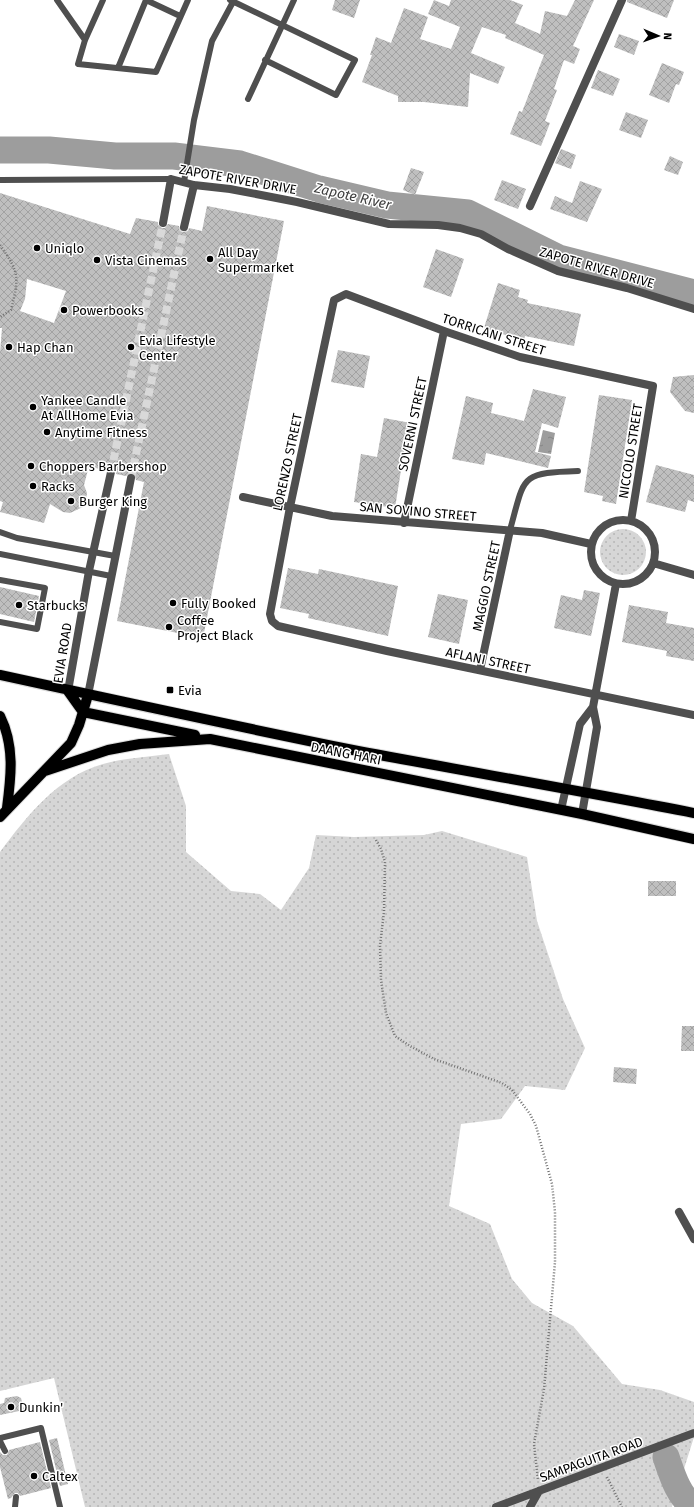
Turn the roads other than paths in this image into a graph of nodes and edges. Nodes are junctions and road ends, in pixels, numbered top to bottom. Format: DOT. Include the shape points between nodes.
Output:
graph roads {
  1 [pos="57,0"];
  2 [pos="103,0"];
  3 [pos="146,0"];
  4 [pos="188,0"];
  5 [pos="294,0"];
  6 [pos="622,0"];
  7 [pos="232,1"];
  8 [pos="180,16"];
  9 [pos="281,26"];
  10 [pos="85,40"];
  11 [pos="265,60"];
  12 [pos="118,68"];
  13 [pos="248,99"];
  14 [pos="171,179"];
  15 [pos="0,180"];
  16 [pos="184,182"];
  17 [pos="194,185"];
  18 [pos="530,206"];
  19 [pos="163,223"];
  20 [pos="184,227"];
  21 [pos="334,300"];
  22 [pos="694,309"];
  23 [pos="444,331"];
  24 [pos="653,386"];
  25 [pos="578,471"];
  26 [pos="111,472"];
  27 [pos="131,478"];
  28 [pos="243,497"];
  29 [pos="290,508"];
  30 [pos="631,521"];
  31 [pos="404,523"];
  32 [pos="510,530"];
  33 [pos="0,532"];
  34 [pos="591,544"];
  35 [pos="93,552"];
  36 [pos="0,554"];
  37 [pos="115,556"];
  38 [pos="653,563"];
  39 [pos="89,571"];
  40 [pos="694,575"];
  41 [pos="111,576"];
  42 [pos="0,580"];
  43 [pos="616,584"];
  44 [pos="0,622"];
  45 [pos="278,626"];
  46 [pos="480,670"];
  47 [pos="0,676"];
  48 [pos="68,691"];
  49 [pos="88,695"];
  50 [pos="595,695"];
  51 [pos="593,708"];
  52 [pos="83,712"];
  53 [pos="694,715"];
  54 [pos="0,716"];
  55 [pos="210,739"];
  56 [pos="45,771"];
  57 [pos="565,787"];
  58 [pos="586,792"];
  59 [pos="7,808"];
  60 [pos="561,810"];
  61 [pos="694,813"];
  62 [pos="582,814"];
  63 [pos="0,817"];
  64 [pos="694,839"];
  65 [pos="679,1212"];
  66 [pos="694,1239"];
  67 [pos="694,1433"];
  68 [pos="0,1439"];
  69 [pos="5,1451"];
  70 [pos="539,1491"];
  71 [pos="16,1497"];
  72 [pos="15,1507"];
  73 [pos="60,1507"];
  74 [pos="496,1507"];
  75 [pos="530,1507"];
  1 -- 10 [label="lane"];
  2 -- 10 [label="lane"];
  3 -- 8 [label="lane"];
  3 -- 12 [label="lane"];
  4 -- 8 [label="lane"];
  5 -- 9 [label="lane"];
  6 -- 18 [label="street"];
  7 -- 9 [label="lane"];
  7 -- 16 [label="lane" via="212,42 194,120"];
  8 -- 12 [label="lane" via="156,72"];
  9 -- 11 [label="lane"];
  9 -- 11 [label="lane" via="355,60 336,95"];
  10 -- 12 [label="lane" via="78,64"];
  11 -- 13 [label="lane"];
  14 -- 15 [label="lane, ZAPOTE RIVER DRIVE"];
  14 -- 16 [label="street, ZAPOTE RIVER DRIVE"];
  14 -- 19 [label="street"];
  16 -- 17 [label="street, ZAPOTE RIVER DRIVE"];
  17 -- 20 [label="street"];
  17 -- 22 [label="street, ZAPOTE RIVER DRIVE" via="230,188 389,224 460,228 481,234 558,271 648,294"];
  21 -- 23 [label="street, TORRICANI STREET" via="346,294"];
  21 -- 29 [label="street, LORENZO STREET"];
  23 -- 24 [label="street, TORRICANI STREET" via="534,361"];
  23 -- 31 [label="street, SOVERNI STREET"];
  24 -- 30 [label="street, NICCOLO STREET"];
  25 -- 32 [label="lane" via="544,473 530,478 521,491"];
  26 -- 35 [label="street, EVIA ROAD"];
  27 -- 37 [label="street"];
  28 -- 29 [label="street, SAN SOVINO STREET"];
  29 -- 31 [label="street, SAN SOVINO STREET" via="332,516"];
  29 -- 45 [label="street, LORENZO STREET" via="270,614 272,621"];
  30 -- 34 [label="street" via="606,524 594,536"];
  30 -- 38 [label="street" via="639,524 651,537 655,550"];
  31 -- 32 [label="street, SAN SOVINO STREET"];
  32 -- 34 [label="street, SAN SOVINO STREET" via="542,533"];
  32 -- 46 [label="street, MAGGIO STREET"];
  33 -- 35 [label="lane" via="17,538"];
  34 -- 43 [label="street" via="591,562 595,570 608,582"];
  35 -- 37 [label="lane"];
  35 -- 39 [label="street, EVIA ROAD"];
  36 -- 39 [label="lane"];
  37 -- 41 [label="street"];
  38 -- 40 [label="street"];
  38 -- 43 [label="street" via="645,576 638,581 631,584"];
  39 -- 41 [label="lane"];
  39 -- 48 [label="street, EVIA ROAD"];
  41 -- 49 [label="street"];
  42 -- 44 [label="lane" via="45,588 37,629"];
  43 -- 50 [label="street"];
  45 -- 46 [label="street, AFLANI STREET"];
  46 -- 50 [label="street, AFLANI STREET"];
  47 -- 48 [label="main road, DAANG HARI"];
  48 -- 49 [label="main road, DAANG HARI"];
  48 -- 52 [label="main road, EVIA ROAD"];
  49 -- 52 [label="main road"];
  49 -- 57 [label="main road, DAANG HARI" via="358,750"];
  50 -- 51 [label="street"];
  50 -- 53 [label="street, AFLANI STREET"];
  51 -- 57 [label="street" via="580,724"];
  51 -- 58 [label="street" via="597,727"];
  52 -- 55 [label="main road"];
  52 -- 56 [label="main road" via="71,743"];
  54 -- 59 [label="main road" via="11,750"];
  55 -- 56 [label="main road, DAANG HARI" via="140,744 108,750"];
  55 -- 60 [label="main road, DAANG HARI"];
  56 -- 59 [label="main road, DAANG HARI"];
  57 -- 58 [label="main road, DAANG HARI"];
  57 -- 60 [label="street"];
  58 -- 61 [label="main road, DAANG HARI"];
  58 -- 62 [label="street"];
  59 -- 63 [label="main road, DAANG HARI"];
  60 -- 62 [label="main road, DAANG HARI"];
  62 -- 64 [label="main road, DAANG HARI"];
  65 -- 66 [label="street"];
  67 -- 70 [label="street, SAMPAGUITA ROAD"];
  68 -- 69 [label="lane"];
  68 -- 73 [label="lane" via="41,1428"];
  70 -- 74 [label="street, SAMPAGUITA ROAD"];
  70 -- 75 [label="street"];
  71 -- 72 [label="lane"];
}
